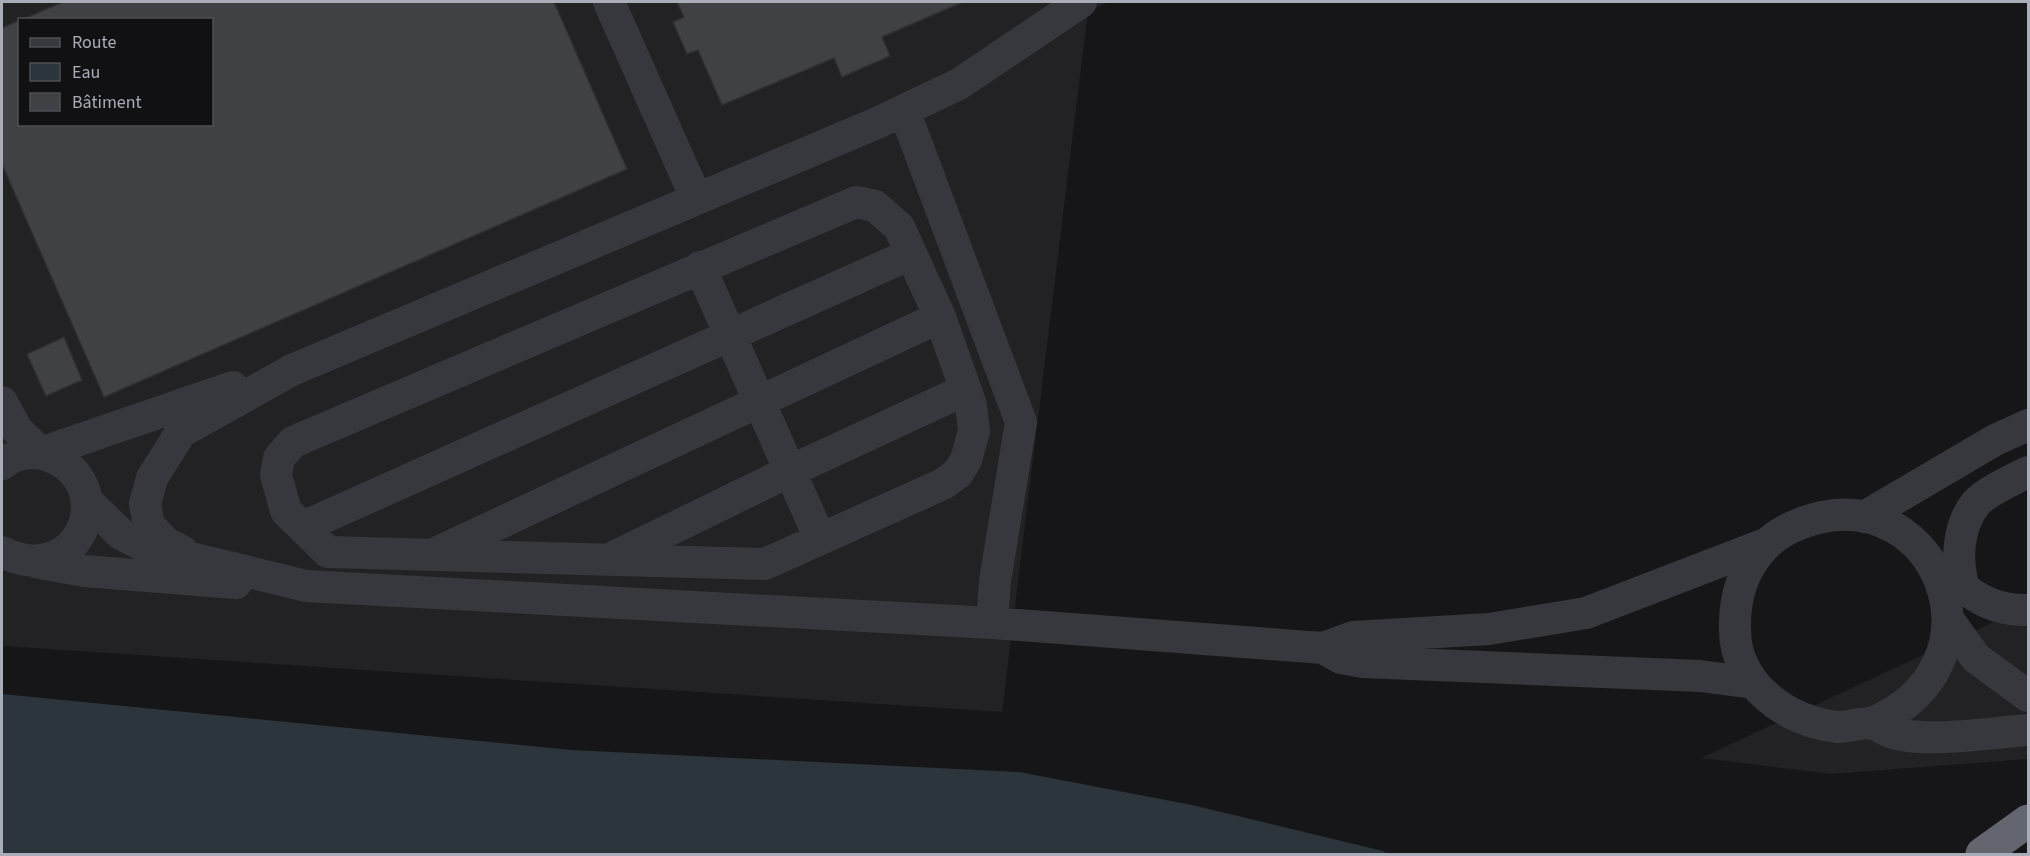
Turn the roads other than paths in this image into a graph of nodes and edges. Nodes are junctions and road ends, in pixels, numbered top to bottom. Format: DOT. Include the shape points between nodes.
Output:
graph roads {
  1 [pos="609,2"];
  2 [pos="1081,2"];
  3 [pos="904,110"];
  4 [pos="696,198"];
  5 [pos="911,254"];
  6 [pos="700,267"];
  7 [pos="940,317"];
  8 [pos="731,335"];
  9 [pos="292,370"];
  10 [pos="965,390"];
  11 [pos="759,400"];
  12 [pos="2,402"];
  13 [pos="2028,425"];
  14 [pos="40,453"];
  15 [pos="2,464"];
  16 [pos="790,471"];
  17 [pos="2028,472"];
  18 [pos="87,501"];
  19 [pos="1863,517"];
  20 [pos="303,527"];
  21 [pos="820,539"];
  22 [pos="1768,543"];
  23 [pos="2,552"];
  24 [pos="328,552"];
  25 [pos="433,554"];
  26 [pos="611,559"];
  27 [pos="200,560"];
  28 [pos="34,562"];
  29 [pos="765,564"];
  30 [pos="1934,568"];
  31 [pos="316,587"];
  32 [pos="1964,588"];
  33 [pos="767,610"];
  34 [pos="2028,610"];
  35 [pos="1948,619"];
  36 [pos="992,622"];
  37 [pos="1323,648"];
  38 [pos="1754,683"];
  39 [pos="2028,696"];
  40 [pos="1872,723"];
  41 [pos="2028,730"];
  42 [pos="2028,821"];
  43 [pos="1982,855"];
  1 -- 4 [label="lane"];
  2 -- 3 [label="lane" via="959,84"];
  3 -- 4 [label="lane"];
  3 -- 36 [label="lane" via="1021,422"];
  4 -- 9 [label="lane"];
  5 -- 6 [label="lane" via="899,227 875,206 856,202"];
  5 -- 7 [label="lane"];
  5 -- 8 [label="lane"];
  6 -- 8 [label="lane"];
  6 -- 20 [label="lane" via="293,442 279,458 276,475 286,511"];
  7 -- 10 [label="lane"];
  7 -- 11 [label="lane"];
  8 -- 11 [label="lane"];
  8 -- 20 [label="lane"];
  9 -- 14 [label="lane"];
  9 -- 27 [label="lane" via="181,432 152,478 145,504 149,525 166,543"];
  10 -- 16 [label="lane"];
  10 -- 21 [label="lane" via="974,431 958,473 943,484"];
  11 -- 16 [label="lane"];
  11 -- 25 [label="lane"];
  12 -- 14 [label="lane" via="17,430"];
  13 -- 19 [label="lane"];
  14 -- 15 [label="lane" via="23,454"];
  14 -- 18 [label="lane" via="58,459 72,470"];
  16 -- 21 [label="lane"];
  16 -- 26 [label="lane"];
  17 -- 32 [label="lane" via="1976,503 1960,536 1958,567"];
  18 -- 27 [label="lane" via="121,534 146,547"];
  18 -- 28 [label="lane" via="80,536 68,549"];
  19 -- 22 [label="lane" via="1829,515 1796,524"];
  19 -- 30 [label="lane" via="1892,527 1916,544"];
  20 -- 24 [label="lane"];
  21 -- 29 [label="lane"];
  22 -- 37 [label="lane" via="1586,613 1489,629 1353,637"];
  22 -- 38 [label="lane" via="1751,562 1734,610 1735,636"];
  23 -- 28 [label="lane"];
  24 -- 25 [label="lane"];
  24 -- 31 [label="lane"];
  25 -- 26 [label="lane"];
  26 -- 29 [label="lane"];
  27 -- 31 [label="lane"];
  28 -- 31 [label="lane" via="84,571 196,581"];
  29 -- 33 [label="lane"];
  30 -- 32 [label="lane"];
  30 -- 35 [label="lane" via="1944,592"];
  31 -- 33 [label="lane"];
  32 -- 34 [label="lane" via="1984,603"];
  33 -- 36 [label="lane"];
  35 -- 39 [label="lane" via="1976,658"];
  35 -- 40 [label="lane" via="1943,653 1928,684 1903,708"];
  36 -- 37 [label="lane"];
  37 -- 38 [label="lane" via="1341,658 1363,662 1676,675"];
  38 -- 40 [label="lane" via="1777,707 1807,722 1839,728"];
  40 -- 41 [label="lane" via="1894,733 1939,736"];
  42 -- 43 [label="highway"];
}
